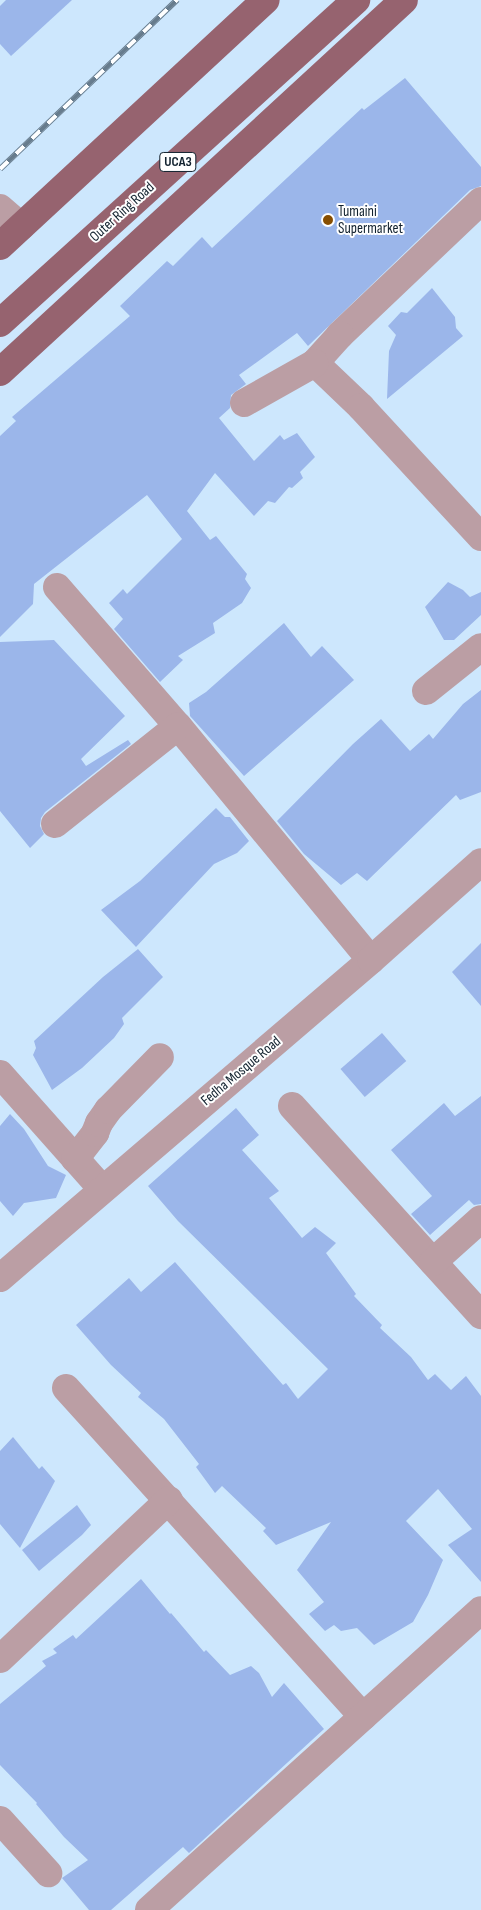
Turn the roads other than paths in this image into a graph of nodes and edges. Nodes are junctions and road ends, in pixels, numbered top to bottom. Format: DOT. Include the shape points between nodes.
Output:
graph roads {
  1 [pos="266,0"];
  2 [pos="356,0"];
  3 [pos="404,0"];
  4 [pos="481,201"];
  5 [pos="0,208"];
  6 [pos="22,226"];
  7 [pos="0,246"];
  8 [pos="0,323"];
  9 [pos="315,363"];
  10 [pos="0,372"];
  11 [pos="244,403"];
  12 [pos="481,537"];
  13 [pos="57,587"];
  14 [pos="481,647"];
  15 [pos="426,691"];
  16 [pos="178,726"];
  17 [pos="55,824"];
  18 [pos="481,862"];
  19 [pos="371,960"];
  20 [pos="160,1058"];
  21 [pos="0,1074"];
  22 [pos="292,1106"];
  23 [pos="75,1159"];
  24 [pos="102,1189"];
  25 [pos="481,1219"];
  26 [pos="433,1262"];
  27 [pos="0,1278"];
  28 [pos="481,1316"];
  29 [pos="66,1388"];
  30 [pos="169,1500"];
  31 [pos="481,1610"];
  32 [pos="0,1659"];
  33 [pos="363,1717"];
  34 [pos="0,1820"];
  35 [pos="48,1873"];
  36 [pos="149,1910"];
  1 -- 6 [label="main road"];
  2 -- 8 [label="main road, Outer Ring Road / UCA3"];
  3 -- 10 [label="main road, UCA3"];
  4 -- 9 [label="street" via="340,335"];
  5 -- 6 [label="street"];
  6 -- 7 [label="main road"];
  9 -- 11 [label="street"];
  9 -- 12 [label="street" via="361,407"];
  13 -- 16 [label="street"];
  14 -- 15 [label="street"];
  16 -- 17 [label="street"];
  16 -- 19 [label="street"];
  18 -- 19 [label="street, Fedha Mosque Road"];
  19 -- 24 [label="street, Fedha Mosque Road"];
  20 -- 23 [label="street" via="108,1110"];
  21 -- 23 [label="street"];
  22 -- 26 [label="street"];
  23 -- 24 [label="street"];
  24 -- 27 [label="street, Fedha Mosque Road"];
  25 -- 26 [label="street"];
  26 -- 28 [label="street"];
  29 -- 30 [label="street"];
  30 -- 32 [label="street"];
  30 -- 33 [label="street"];
  31 -- 33 [label="street"];
  33 -- 36 [label="street"];
  34 -- 35 [label="street"];
}
